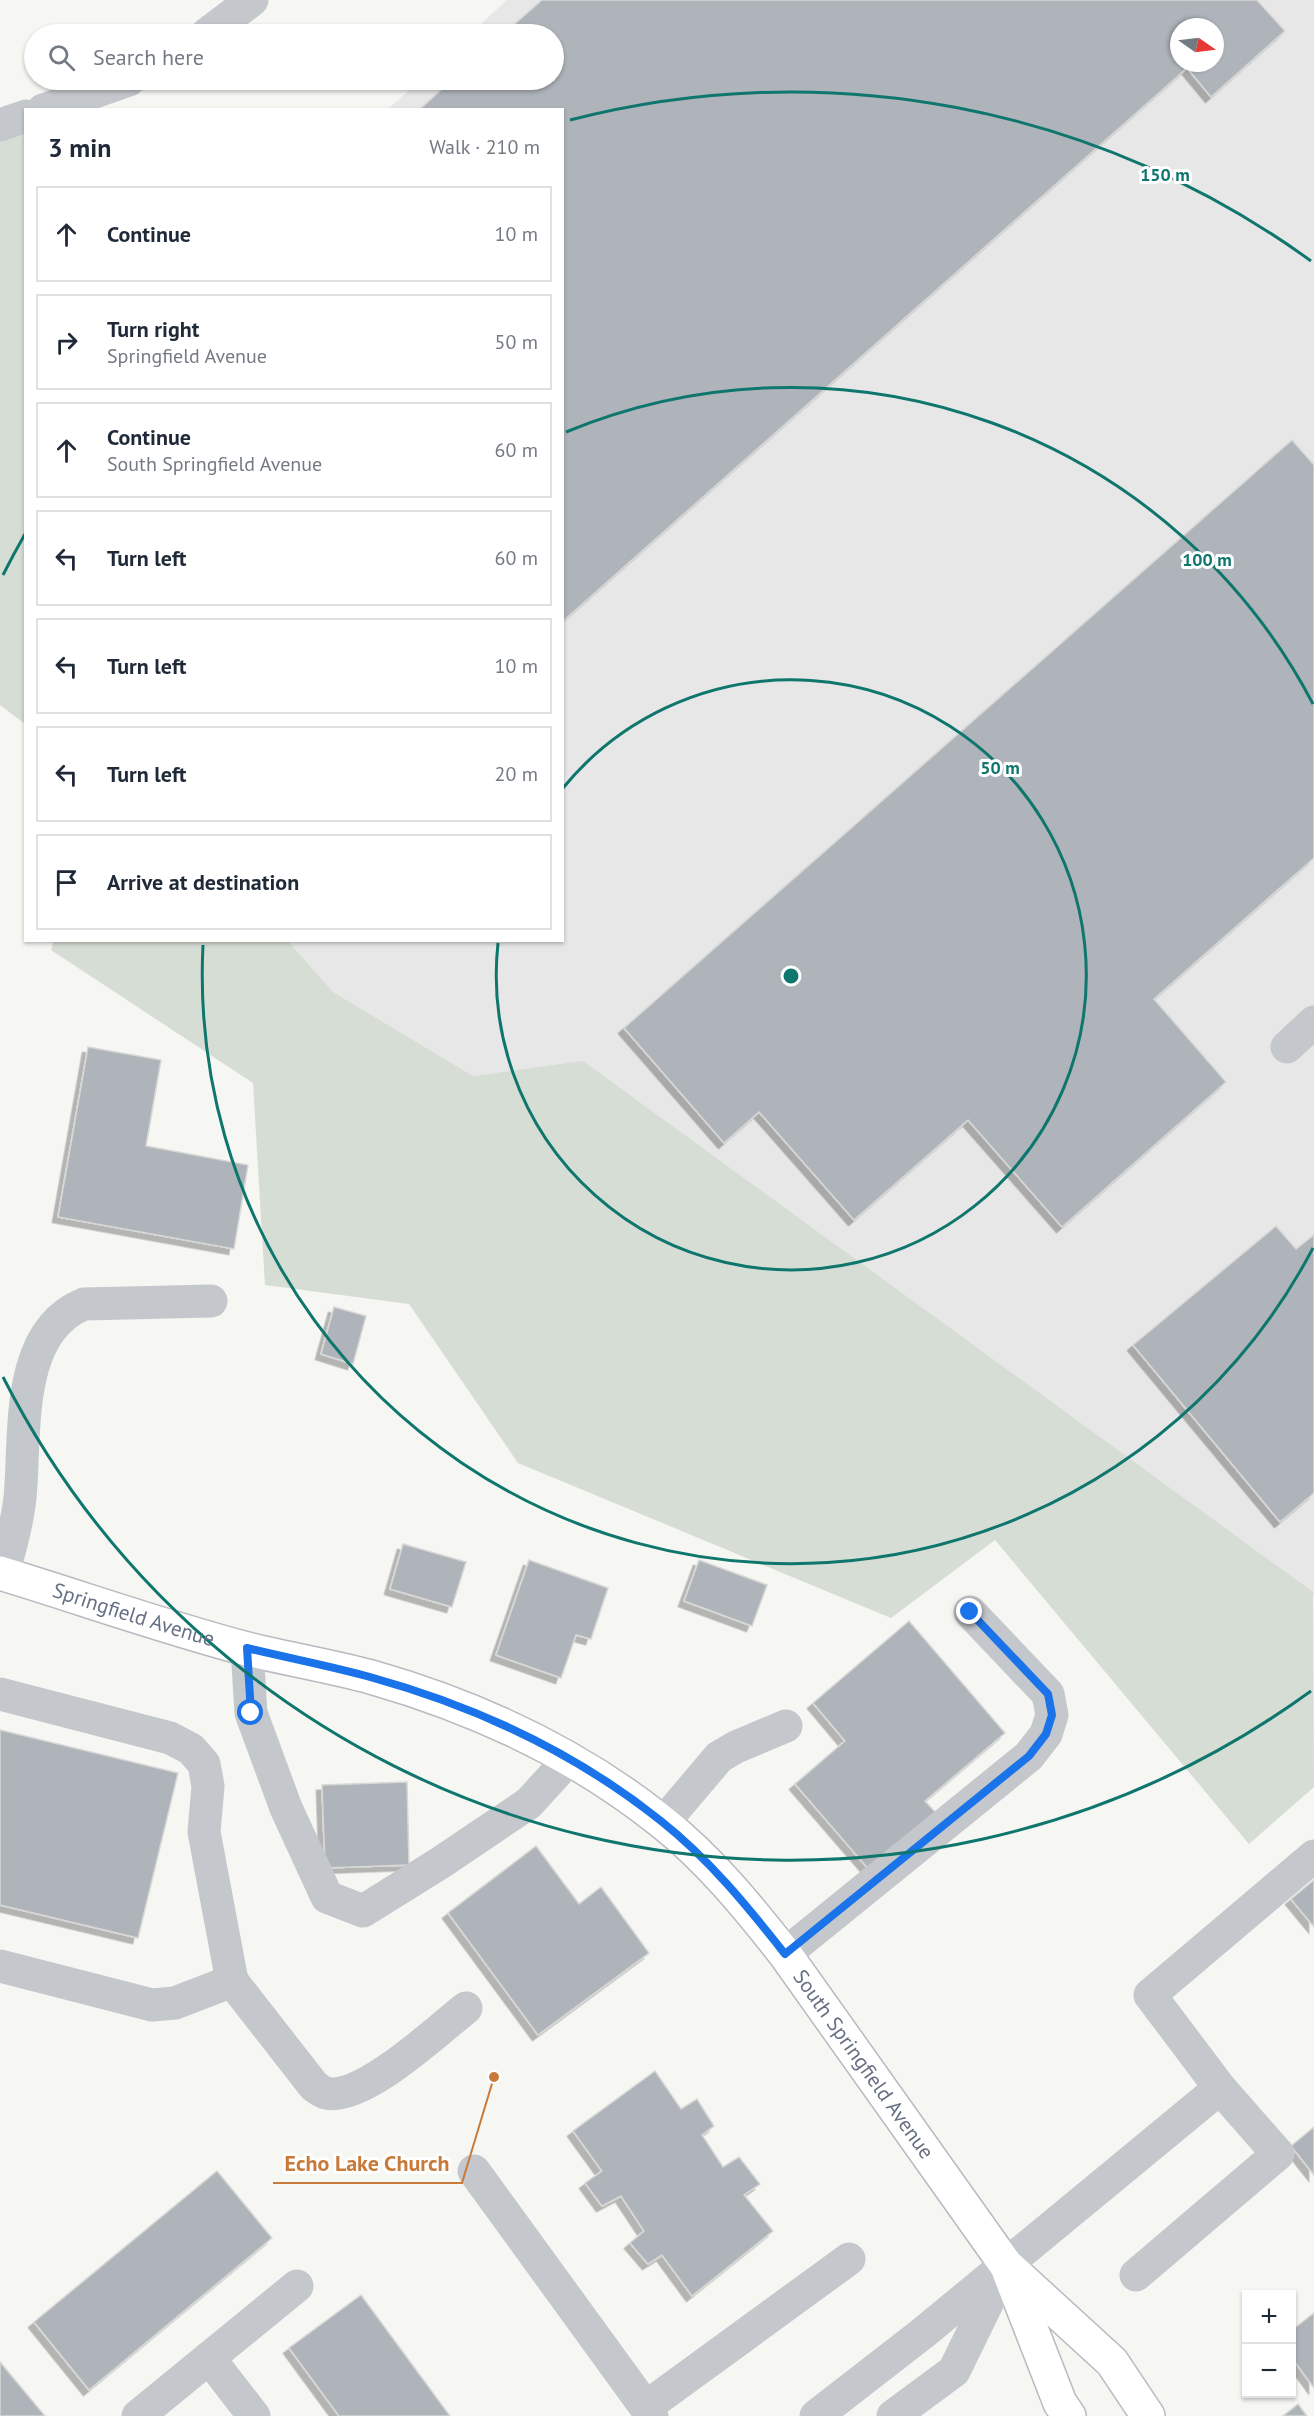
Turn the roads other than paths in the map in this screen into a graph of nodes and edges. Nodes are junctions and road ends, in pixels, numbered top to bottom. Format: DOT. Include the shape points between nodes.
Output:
graph roads {
  1 [pos="242,3"];
  2 [pos="218,24"];
  3 [pos="100,90"];
  4 [pos="49,108"];
  5 [pos="24,117"];
  6 [pos="0,125"];
  7 [pos="1314,1022"];
  8 [pos="1287,1047"];
  9 [pos="211,1301"];
  10 [pos="1,1574"];
  11 [pos="970,1612"];
  12 [pos="247,1648"];
  13 [pos="0,1694"];
  14 [pos="507,1726"];
  15 [pos="786,1726"];
  16 [pos="569,1759"];
  17 [pos="663,1822"];
  18 [pos="1314,1856"];
  19 [pos="785,1954"];
  20 [pos="0,1966"];
  21 [pos="232,1981"];
  22 [pos="466,2008"];
  23 [pos="1220,2088"];
  24 [pos="474,2171"];
  25 [pos="849,2259"];
  26 [pos="1006,2265"];
  27 [pos="1136,2275"];
  28 [pos="297,2286"];
  29 [pos="208,2358"];
  30 [pos="649,2412"];
  31 [pos="138,2416"];
  32 [pos="254,2416"];
  33 [pos="816,2416"];
  34 [pos="892,2416"];
  35 [pos="1069,2416"];
  36 [pos="1148,2416"];
  1 -- 2 [label="street"];
  3 -- 4 [label="street"];
  5 -- 6 [label="street"];
  7 -- 8 [label="street"];
  9 -- 10 [label="street" via="84,1304 58,1320 32,1365 20,1500"];
  10 -- 12 [label="main road, Springfield Avenue"];
  11 -- 19 [label="street" via="1048,1694 1052,1715 1046,1734 1029,1756"];
  12 -- 14 [label="main road, Springfield Avenue" via="370,1677"];
  12 -- 16 [label="street" via="251,1713 286,1808 327,1897 363,1911 529,1803"];
  13 -- 21 [label="street" via="170,1738 191,1749 204,1764 208,1786 204,1832"];
  14 -- 16 [label="main road, South Springfield Avenue"];
  15 -- 17 [label="street" via="719,1757"];
  16 -- 17 [label="main road, South Springfield Avenue"];
  17 -- 19 [label="main road, South Springfield Avenue" via="720,1876"];
  18 -- 23 [label="street" via="1150,1995"];
  19 -- 26 [label="main road, South Springfield Avenue"];
  20 -- 21 [label="street" via="152,2005 175,2003"];
  21 -- 22 [label="street" via="314,2086 326,2093 369,2084"];
  23 -- 26 [label="street"];
  23 -- 27 [label="street" via="1278,2154"];
  24 -- 30 [label="street"];
  25 -- 30 [label="street"];
  26 -- 33 [label="street"];
  26 -- 34 [label="street" via="954,2370"];
  26 -- 35 [label="main road, South Springfield Avenue" via="1060,2403"];
  26 -- 36 [label="main road, South Springfield Avenue" via="1112,2362"];
  28 -- 29 [label="street"];
  29 -- 31 [label="street"];
  29 -- 32 [label="street"];
}
